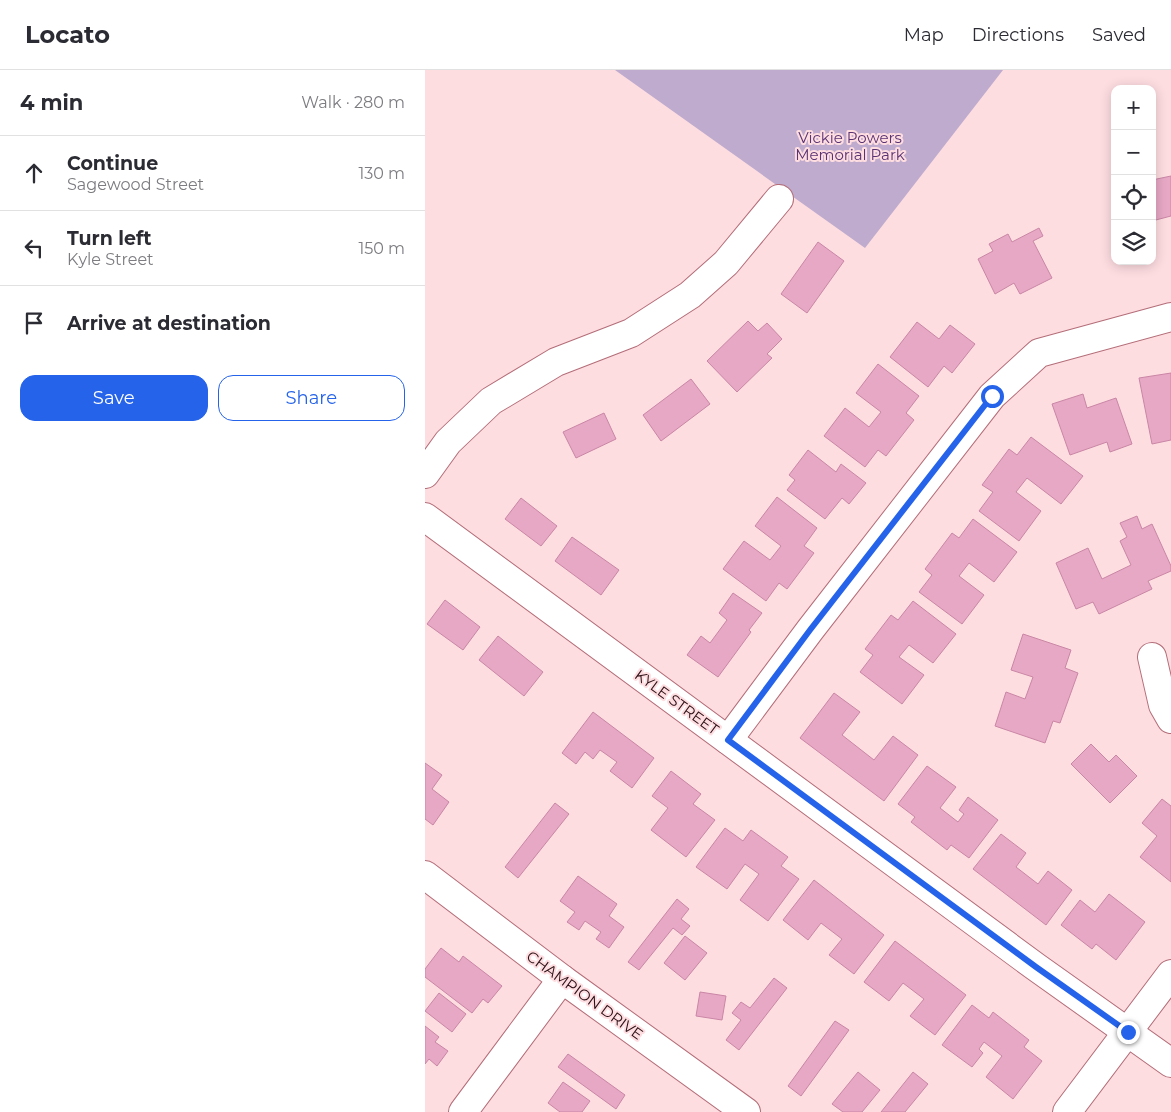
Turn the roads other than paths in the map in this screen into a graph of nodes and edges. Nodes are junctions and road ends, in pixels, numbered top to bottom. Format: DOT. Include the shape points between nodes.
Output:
graph roads {
  1 [pos="779,200"];
  2 [pos="1171,317"];
  3 [pos="425,474"];
  4 [pos="425,517"];
  5 [pos="1151,657"];
  6 [pos="1171,719"];
  7 [pos="728,740"];
  8 [pos="425,875"];
  9 [pos="1171,974"];
  10 [pos="562,979"];
  11 [pos="1128,1032"];
  12 [pos="1171,1063"];
  13 [pos="463,1112"];
  14 [pos="746,1112"];
  15 [pos="1067,1112"];
  1 -- 3 [label="street" via="726,263 690,295 631,333 555,362 491,401 448,442"];
  2 -- 7 [label="street" via="1039,353 992,396"];
  4 -- 7 [label="street, KYLE STREET"];
  5 -- 6 [label="street" via="1163,705"];
  7 -- 11 [label="street, KYLE STREET"];
  8 -- 10 [label="street, CHAMPION DRIVE"];
  9 -- 11 [label="street"];
  10 -- 13 [label="street"];
  10 -- 14 [label="street, CHAMPION DRIVE"];
  11 -- 12 [label="street, KYLE STREET"];
  11 -- 15 [label="street"];
}
